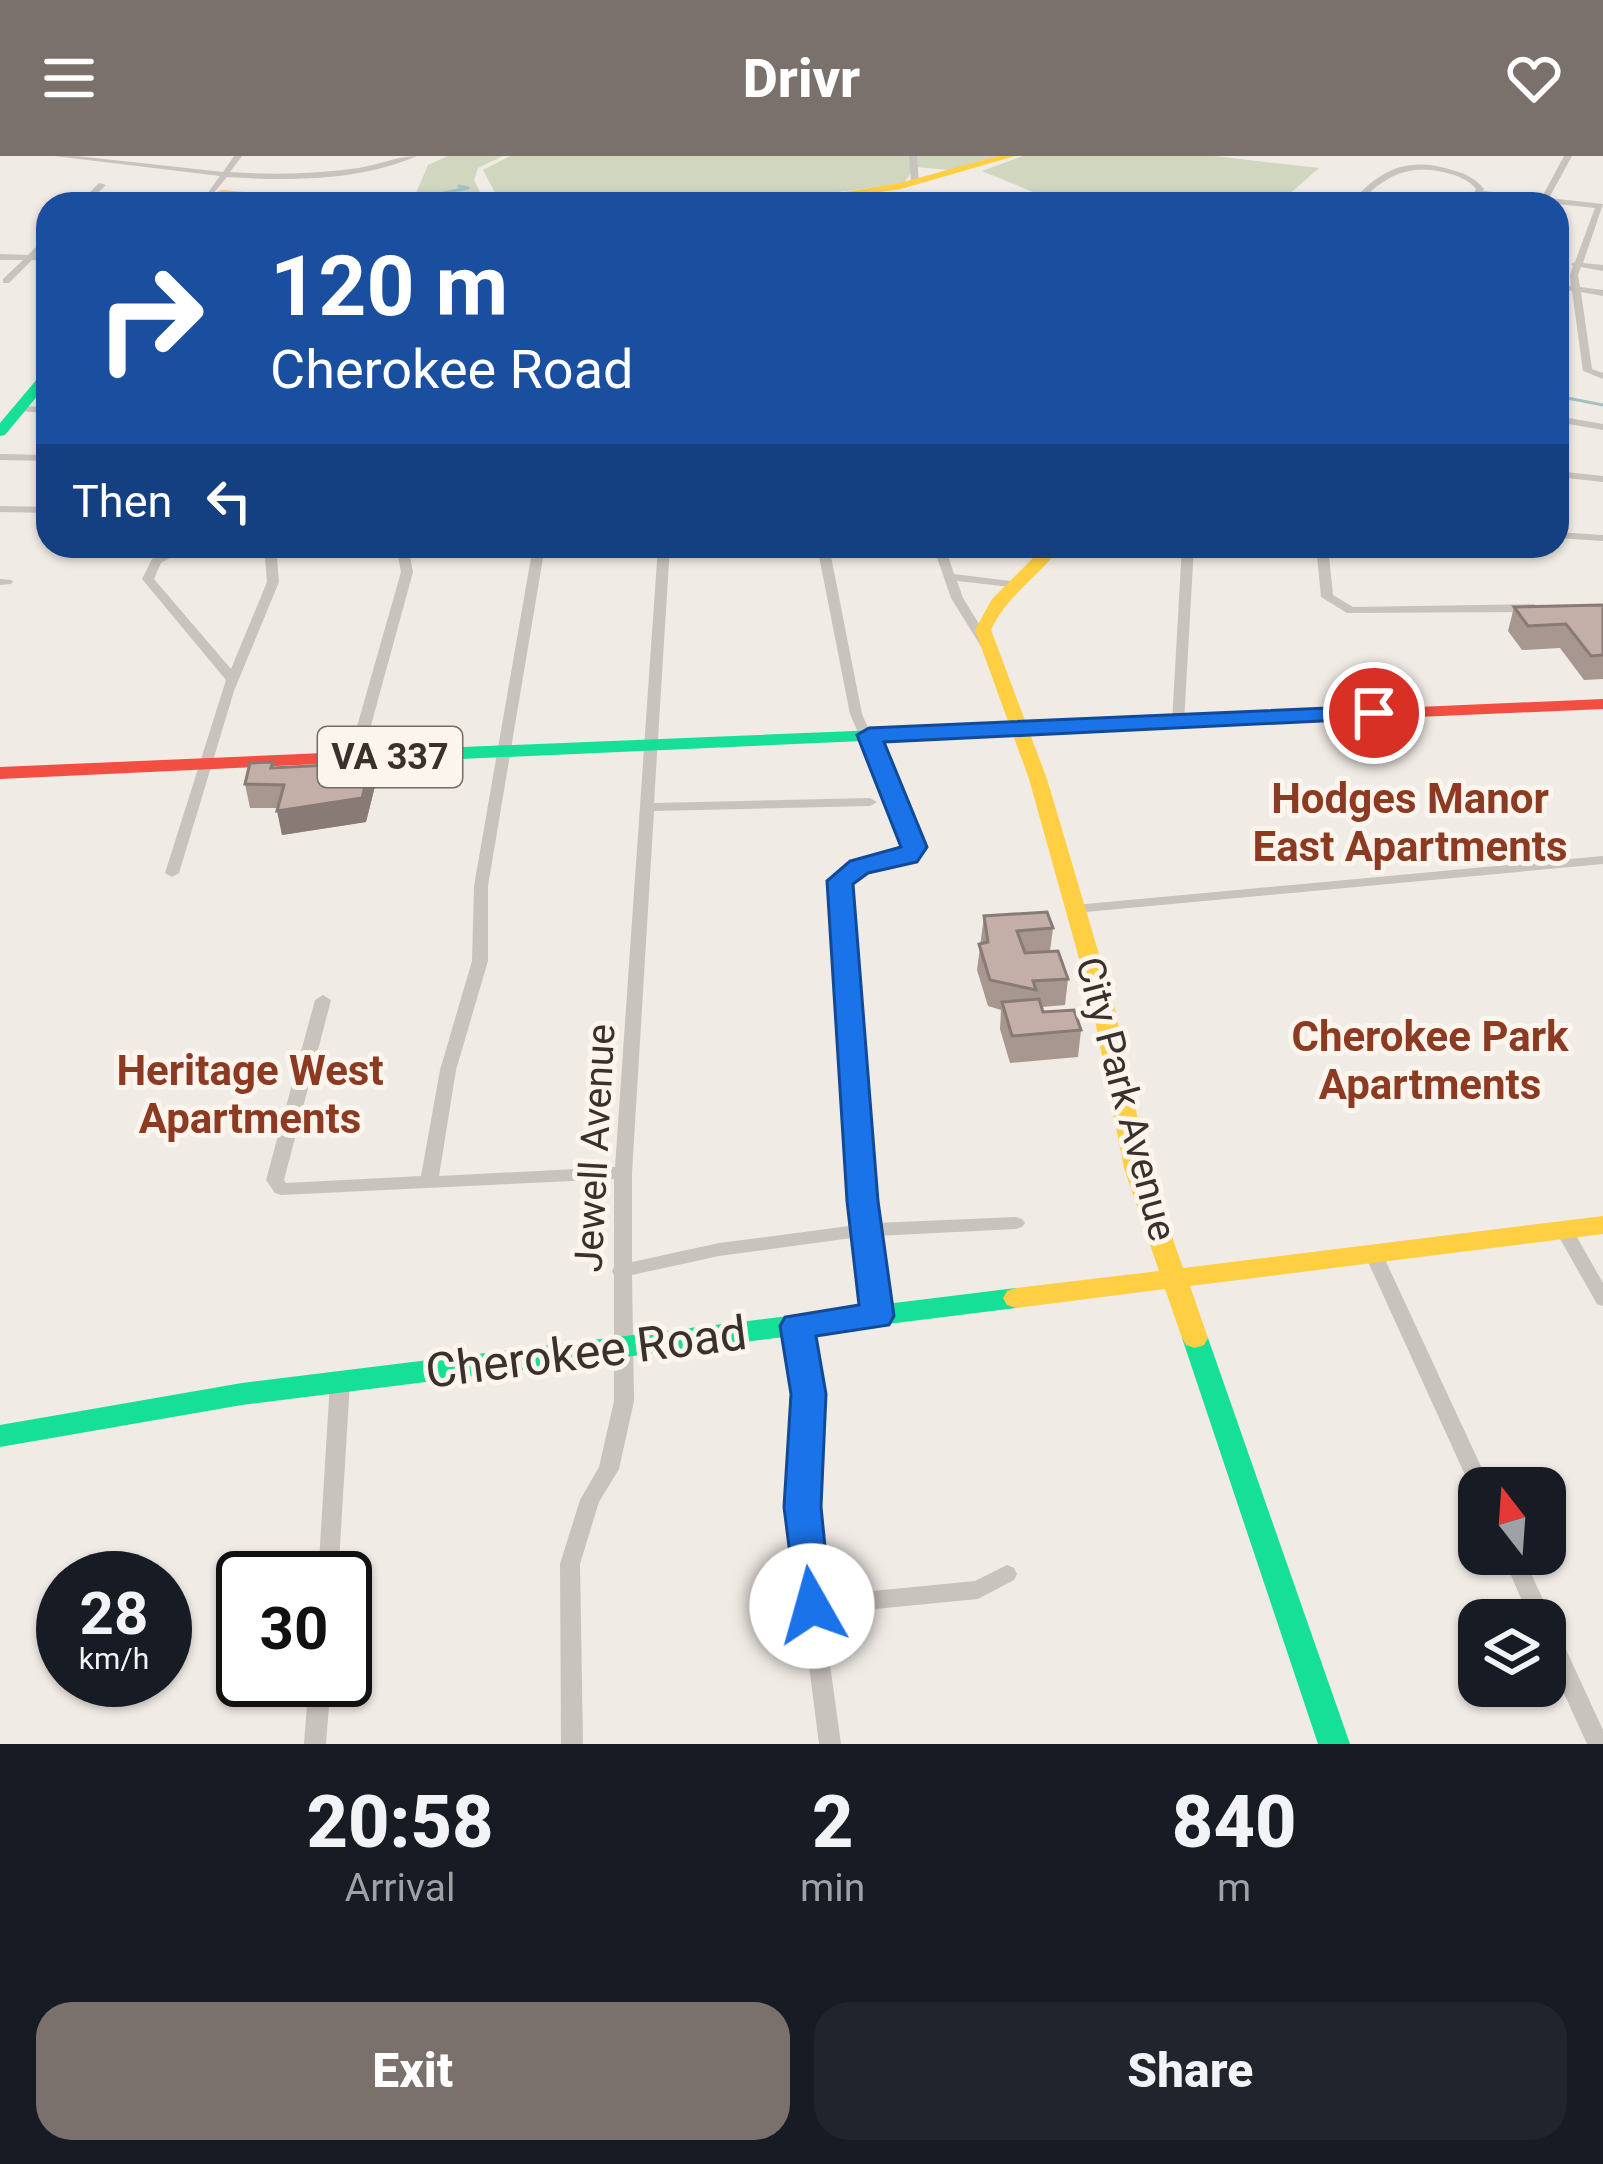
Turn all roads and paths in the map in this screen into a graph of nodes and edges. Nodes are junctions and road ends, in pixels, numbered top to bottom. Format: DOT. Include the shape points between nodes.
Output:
graph roads {
  1 [pos="64,156"];
  2 [pos="238,156"];
  3 [pos="413,156"];
  4 [pos="1010,156"];
  5 [pos="1568,156"];
  6 [pos="916,177"];
  7 [pos="102,185"];
  8 [pos="210,191"];
  9 [pos="95,192"];
  10 [pos="838,192"];
  11 [pos="1365,192"];
  12 [pos="1478,192"];
  13 [pos="1548,192"];
  14 [pos="1569,201"];
  15 [pos="1602,205"];
  16 [pos="36,252"];
  17 [pos="0,257"];
  18 [pos="30,258"];
  19 [pos="36,258"];
  20 [pos="1575,264"];
  21 [pos="1603,268"];
  22 [pos="6,281"];
  23 [pos="1569,288"];
  24 [pos="1575,289"];
  25 [pos="1603,293"];
  26 [pos="1603,376"];
  27 [pos="36,389"];
  28 [pos="19,410"];
  29 [pos="36,410"];
  30 [pos="1569,421"];
  31 [pos="1603,427"];
  32 [pos="0,432"];
  33 [pos="0,457"];
  34 [pos="36,458"];
  35 [pos="1569,475"];
  36 [pos="1603,479"];
  37 [pos="0,509"];
  38 [pos="36,510"];
  39 [pos="1569,536"];
  40 [pos="1603,538"];
  41 [pos="162,558"];
  42 [pos="272,558"];
  43 [pos="404,558"];
  44 [pos="537,558"];
  45 [pos="663,558"];
  46 [pos="826,558"];
  47 [pos="942,558"];
  48 [pos="1046,558"];
  49 [pos="1187,558"];
  50 [pos="1323,558"];
  51 [pos="948,577"];
  52 [pos="1011,584"];
  53 [pos="1541,608"];
  54 [pos="988,647"];
  55 [pos="233,680"];
  56 [pos="1603,692"];
  57 [pos="1603,704"];
  58 [pos="1179,716"];
  59 [pos="1014,723"];
  60 [pos="866,729"];
  61 [pos="651,740"];
  62 [pos="503,746"];
  63 [pos="357,752"];
  64 [pos="206,759"];
  65 [pos="0,762"];
  66 [pos="0,773"];
  67 [pos="870,802"];
  68 [pos="647,807"];
  69 [pos="1603,860"];
  70 [pos="172,874"];
  71 [pos="1075,908"];
  72 [pos="323,1000"];
  73 [pos="623,1173"];
  74 [pos="430,1182"];
  75 [pos="1016,1223"];
  76 [pos="866,1226"];
  77 [pos="1603,1226"];
  78 [pos="1564,1230"];
  79 [pos="1373,1253"];
  80 [pos="621,1271"];
  81 [pos="1174,1280"];
  82 [pos="1603,1299"];
  83 [pos="877,1316"];
  84 [pos="797,1326"];
  85 [pos="622,1349"];
  86 [pos="340,1382"];
  87 [pos="0,1436"];
  88 [pos="1471,1467"];
  89 [pos="330,1551"];
  90 [pos="1006,1574"];
  91 [pos="812,1606"];
  92 [pos="1566,1674"];
  93 [pos="318,1707"];
  94 [pos="315,1744"];
  95 [pos="572,1744"];
  96 [pos="830,1744"];
  97 [pos="1334,1744"];
  98 [pos="1598,1744"];
  1 -- 8 [label="street"];
  2 -- 8 [label="street"];
  3 -- 8 [label="street"];
  4 -- 6 [label="street"];
  5 -- 13 [label="street"];
  6 -- 10 [label="street"];
  7 -- 9 [label="street"];
  11 -- 12 [label="street" via="1382,173 1404,168 1459,174"];
  14 -- 15 [label="street"];
  15 -- 20 [label="street"];
  16 -- 18 [label="street"];
  17 -- 18 [label="street"];
  18 -- 19 [label="street"];
  18 -- 22 [label="street"];
  20 -- 21 [label="street"];
  20 -- 24 [label="street"];
  23 -- 24 [label="street"];
  24 -- 25 [label="street"];
  24 -- 26 [label="street" via="1588,371"];
  27 -- 28 [label="street"];
  28 -- 29 [label="street"];
  28 -- 32 [label="street"];
  30 -- 31 [label="street"];
  33 -- 34 [label="street"];
  35 -- 36 [label="street"];
  37 -- 38 [label="street"];
  39 -- 40 [label="street"];
  41 -- 55 [label="street" via="148,579"];
  42 -- 55 [label="street" via="274,582"];
  43 -- 63 [label="street"];
  44 -- 62 [label="street"];
  45 -- 61 [label="street, Jewell Avenue"];
  46 -- 60 [label="street"];
  47 -- 51 [label="street"];
  48 -- 52 [label="street"];
  49 -- 58 [label="street"];
  50 -- 53 [label="street" via="1325,591 1340,607 1371,614"];
  51 -- 52 [label="street"];
  51 -- 54 [label="street"];
  52 -- 54 [label="street" via="985,618"];
  54 -- 59 [label="street, City Park Avenue"];
  55 -- 64 [label="street"];
  56 -- 58 [label="street, VA 337"];
  57 -- 58 [label="street, VA 337"];
  58 -- 59 [label="street, VA 337"];
  59 -- 60 [label="street, VA 337"];
  59 -- 71 [label="street, City Park Avenue"];
  60 -- 61 [label="street, VA 337"];
  60 -- 76 [label="street" via="914,847 908,857 860,867 840,881"];
  61 -- 62 [label="street, VA 337"];
  61 -- 68 [label="street, Jewell Avenue"];
  62 -- 63 [label="street, VA 337"];
  62 -- 74 [label="street" via="481,886 480,962 448,1070"];
  63 -- 64 [label="street, VA 337"];
  64 -- 65 [label="street, VA 337"];
  64 -- 66 [label="street, VA 337"];
  64 -- 70 [label="street"];
  67 -- 68 [label="street"];
  68 -- 73 [label="street, Jewell Avenue"];
  69 -- 71 [label="street"];
  71 -- 81 [label="street, City Park Avenue" via="1111,1035 1136,1168"];
  72 -- 74 [label="street" via="276,1185 289,1191"];
  73 -- 74 [label="street"];
  73 -- 80 [label="street, Jewell Avenue"];
  75 -- 76 [label="street"];
  76 -- 80 [label="street"];
  76 -- 83 [label="street"];
  77 -- 78 [label="street, Cherokee Road"];
  78 -- 79 [label="street, Cherokee Road"];
  78 -- 82 [label="street"];
  79 -- 81 [label="street, Cherokee Road"];
  79 -- 88 [label="street"];
  80 -- 85 [label="street, Jewell Avenue"];
  81 -- 83 [label="street, Cherokee Road"];
  81 -- 97 [label="street, City Park Avenue"];
  83 -- 84 [label="street, Cherokee Road"];
  84 -- 85 [label="street, Cherokee Road"];
  84 -- 91 [label="street" via="808,1394 802,1507"];
  85 -- 86 [label="street, Cherokee Road"];
  85 -- 95 [label="street, Jewell Avenue" via="620,1432 570,1564"];
  86 -- 87 [label="street, Cherokee Road"];
  86 -- 89 [label="street"];
  90 -- 91 [label="street" via="978,1591"];
  91 -- 96 [label="street"];
  92 -- 98 [label="street"];
  93 -- 94 [label="street"];
}
